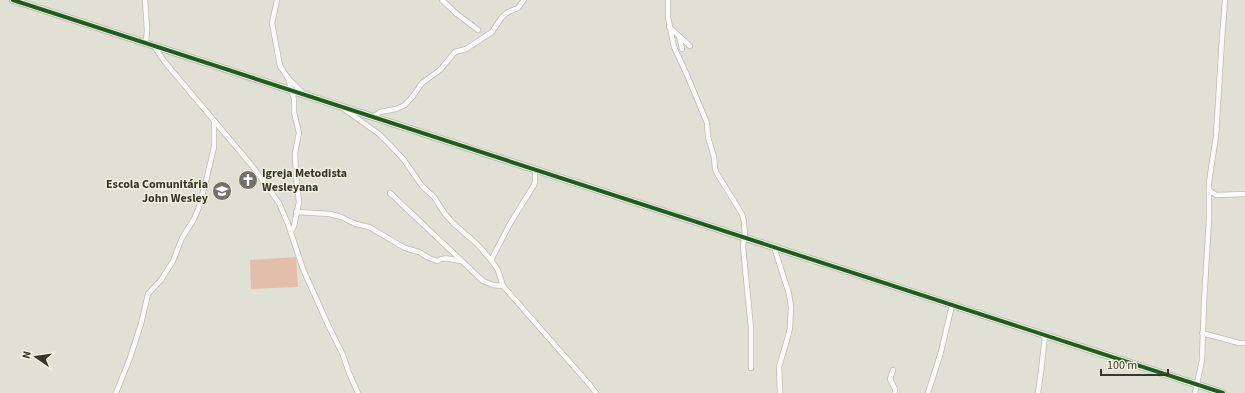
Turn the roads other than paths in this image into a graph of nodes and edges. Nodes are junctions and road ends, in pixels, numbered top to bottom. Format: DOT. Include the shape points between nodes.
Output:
graph roads {
  1 [pos="13,0"];
  2 [pos="145,0"];
  3 [pos="277,0"];
  4 [pos="442,0"];
  5 [pos="524,0"];
  6 [pos="668,0"];
  7 [pos="1225,0"];
  8 [pos="670,27"];
  9 [pos="478,30"];
  10 [pos="679,36"];
  11 [pos="146,43"];
  12 [pos="154,46"];
  13 [pos="690,46"];
  14 [pos="682,49"];
  15 [pos="288,78"];
  16 [pos="290,90"];
  17 [pos="302,94"];
  18 [pos="293,97"];
  19 [pos="341,107"];
  20 [pos="374,117"];
  21 [pos="214,121"];
  22 [pos="535,170"];
  23 [pos="1209,190"];
  24 [pos="390,193"];
  25 [pos="1245,194"];
  26 [pos="296,212"];
  27 [pos="291,232"];
  28 [pos="745,238"];
  29 [pos="774,247"];
  30 [pos="491,260"];
  31 [pos="461,261"];
  32 [pos="502,286"];
  33 [pos="952,305"];
  34 [pos="1202,333"];
  35 [pos="1045,335"];
  36 [pos="1245,343"];
  37 [pos="751,368"];
  38 [pos="894,370"];
  39 [pos="1198,385"];
  40 [pos="116,393"];
  41 [pos="358,393"];
  42 [pos="596,393"];
  43 [pos="780,393"];
  44 [pos="895,393"];
  45 [pos="928,393"];
  46 [pos="1038,393"];
  47 [pos="1195,393"];
  48 [pos="1223,393"];
  1 -- 11 [label="street"];
  2 -- 11 [label="street"];
  3 -- 15 [label="street" via="272,23 280,66"];
  4 -- 9 [label="street"];
  5 -- 20 [label="street" via="518,8 504,14 492,32 466,49 455,52 440,70 422,83 405,104 396,109 380,112"];
  6 -- 8 [label="street"];
  7 -- 23 [label="street" via="1216,136"];
  8 -- 10 [label="street"];
  8 -- 28 [label="street" via="674,47 706,123 716,172 742,214"];
  10 -- 13 [label="street"];
  10 -- 14 [label="street"];
  11 -- 12 [label="street"];
  12 -- 16 [label="street"];
  12 -- 21 [label="street"];
  15 -- 16 [label="street"];
  15 -- 17 [label="street"];
  16 -- 17 [label="street"];
  16 -- 18 [label="street"];
  17 -- 18 [label="street"];
  17 -- 19 [label="street"];
  18 -- 26 [label="street" via="299,133 296,176 299,202"];
  19 -- 20 [label="street"];
  19 -- 30 [label="street" via="392,146 445,214"];
  20 -- 22 [label="street"];
  21 -- 27 [label="street" via="267,185 279,203"];
  21 -- 40 [label="street" via="214,147 199,208 182,238 173,261 148,294 139,331"];
  22 -- 28 [label="street"];
  22 -- 30 [label="street" via="534,185"];
  23 -- 25 [label="street" via="1216,195"];
  23 -- 34 [label="street"];
  24 -- 31 [label="street"];
  26 -- 27 [label="street"];
  26 -- 31 [label="street" via="341,217 369,227 432,260 448,258"];
  27 -- 41 [label="street" via="303,269"];
  28 -- 29 [label="street"];
  28 -- 37 [label="street" via="743,252 751,328"];
  29 -- 33 [label="street"];
  29 -- 43 [label="street" via="791,307 788,340 779,367"];
  30 -- 32 [label="street" via="498,270"];
  31 -- 32 [label="street" via="488,284"];
  32 -- 42 [label="street"];
  33 -- 35 [label="street"];
  33 -- 45 [label="street"];
  34 -- 36 [label="street"];
  34 -- 39 [label="street" via="1202,360"];
  35 -- 39 [label="street"];
  35 -- 46 [label="street"];
  38 -- 44 [label="street" via="890,379"];
  39 -- 47 [label="street"];
  39 -- 48 [label="street"];
}
